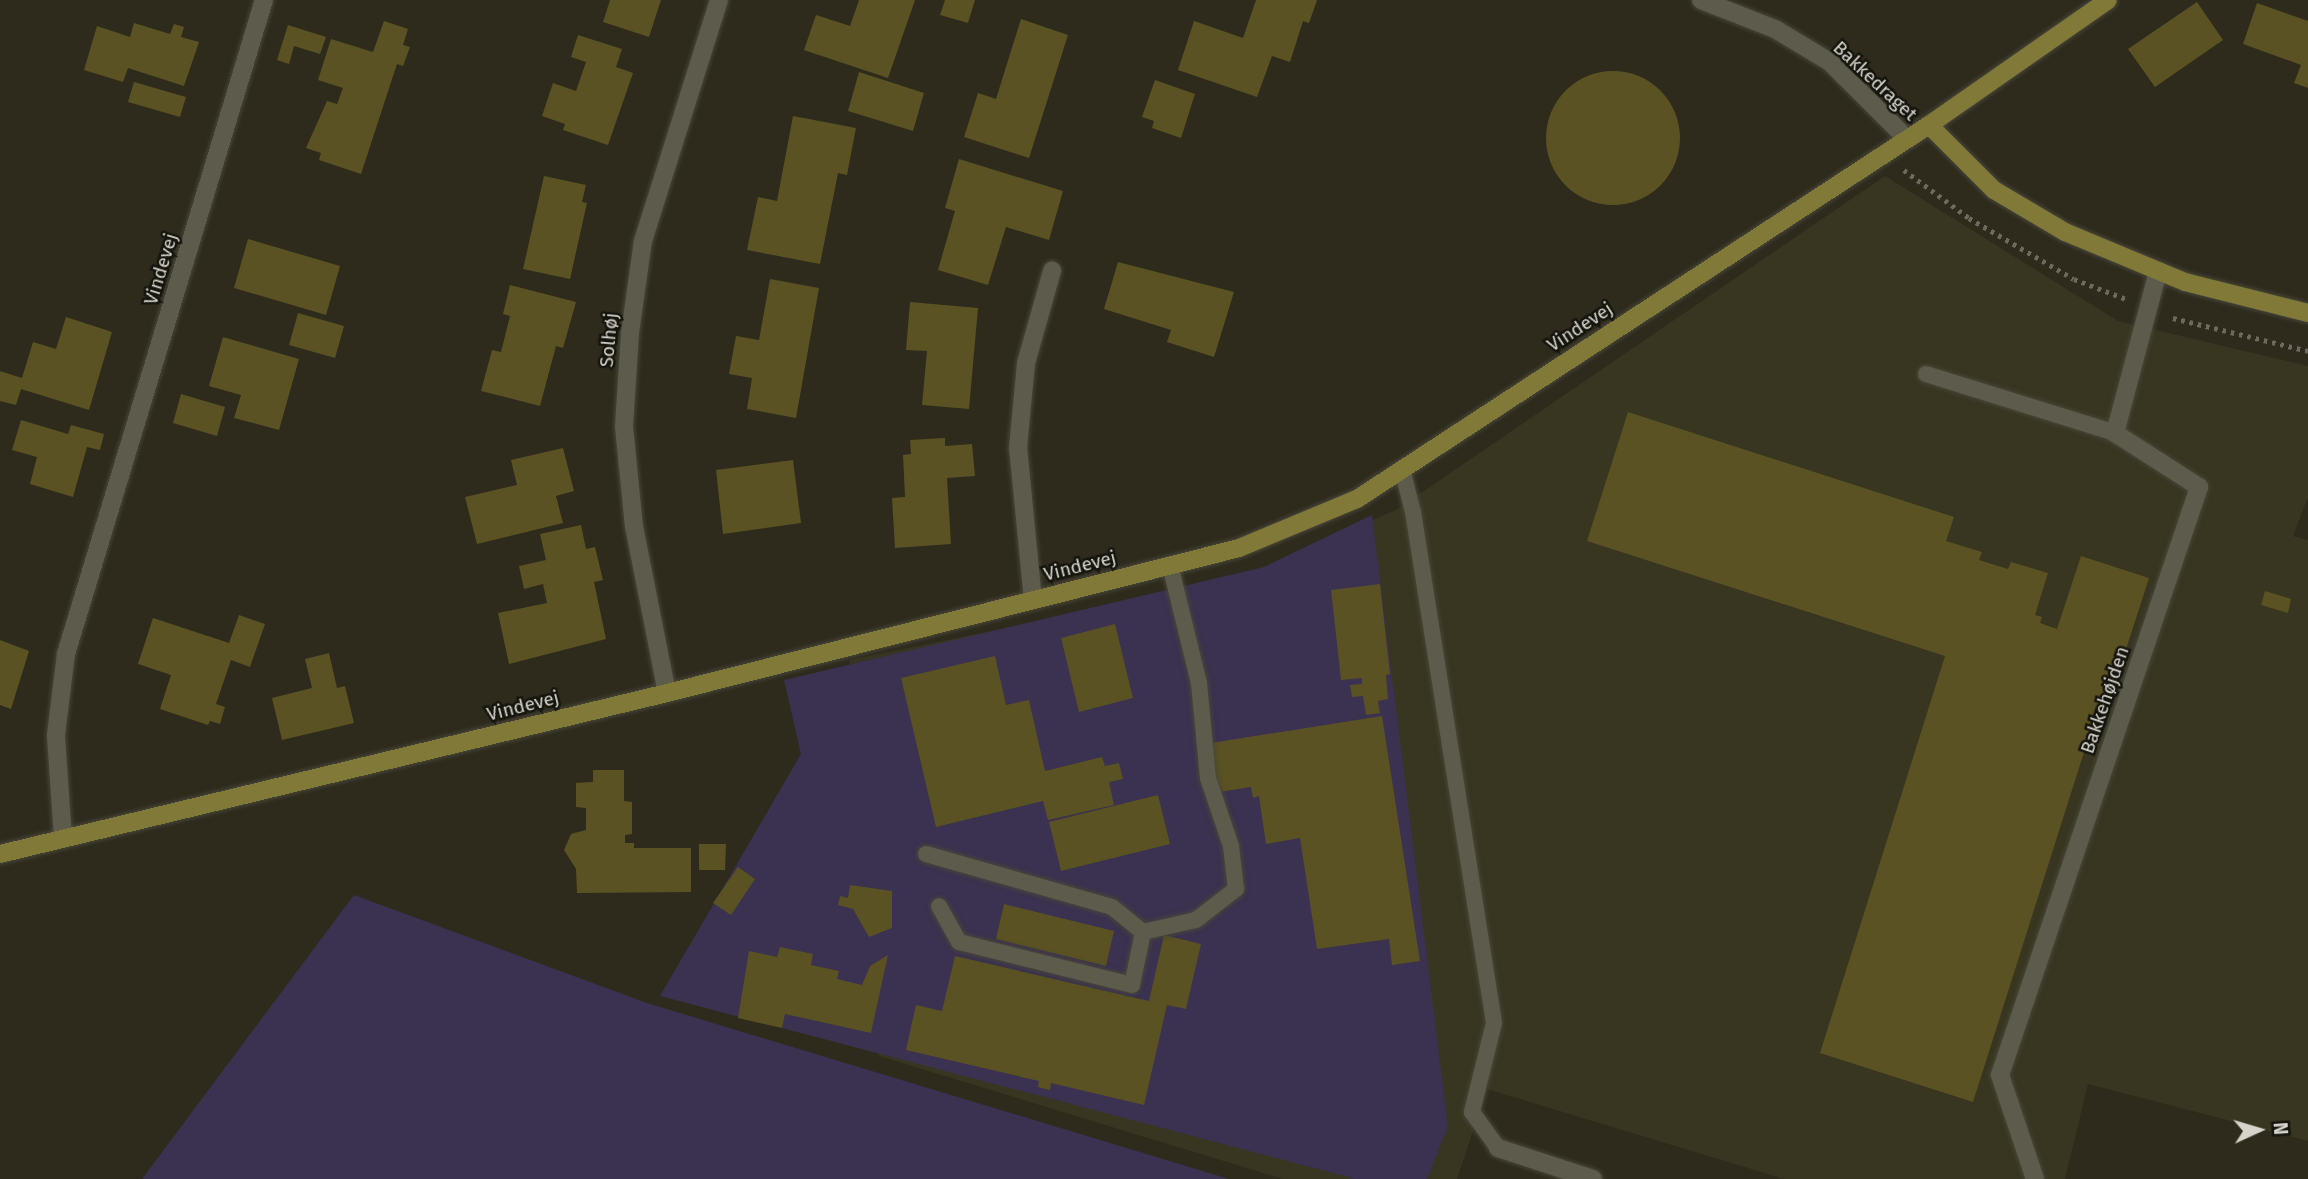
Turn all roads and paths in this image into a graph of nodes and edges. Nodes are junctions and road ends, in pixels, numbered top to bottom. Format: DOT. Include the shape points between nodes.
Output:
graph roads {
  1 [pos="264,0"];
  2 [pos="719,0"];
  3 [pos="1701,0"];
  4 [pos="2108,0"];
  5 [pos="1929,125"];
  6 [pos="1907,139"];
  7 [pos="1052,271"];
  8 [pos="2158,271"];
  9 [pos="2308,313"];
  10 [pos="1926,374"];
  11 [pos="2115,433"];
  12 [pos="1402,469"];
  13 [pos="1170,565"];
  14 [pos="1033,600"];
  15 [pos="667,693"];
  16 [pos="63,839"];
  17 [pos="0,854"];
  18 [pos="926,854"];
  19 [pos="939,906"];
  20 [pos="1143,932"];
  21 [pos="1498,1148"];
  22 [pos="1593,1179"];
  23 [pos="2035,1179"];
  1 -- 16 [label="street, Vindevej" via="66,654 56,735"];
  2 -- 15 [label="street, Solhøj" via="643,241 630,333 625,439 635,527"];
  3 -- 6 [label="street, Bakkedraget" via="1774,29 1830,62"];
  4 -- 5 [label="street, Vindevej"];
  5 -- 6 [label="street, Vindevej"];
  5 -- 8 [label="street" via="1994,190 2065,232"];
  6 -- 12 [label="street, Vindevej"];
  7 -- 14 [label="street, Vindevej" via="1026,363 1018,448"];
  8 -- 9 [label="street"];
  8 -- 11 [label="street"];
  10 -- 11 [label="lane"];
  11 -- 23 [label="street, Bakkehøjden" via="2199,487 2000,1075"];
  12 -- 13 [label="street, Vindevej" via="1357,499 1239,548"];
  12 -- 21 [label="lane" via="1413,512 1494,1023 1472,1112"];
  13 -- 14 [label="street, Vindevej"];
  13 -- 20 [label="lane" via="1199,683 1208,778 1231,846 1236,889 1196,920"];
  14 -- 15 [label="street, Vindevej"];
  15 -- 16 [label="street, Vindevej"];
  16 -- 17 [label="street, Vindevej"];
  18 -- 20 [label="lane" via="1112,907"];
  19 -- 20 [label="lane" via="959,942 1132,985"];
  21 -- 22 [label="street"];
}
